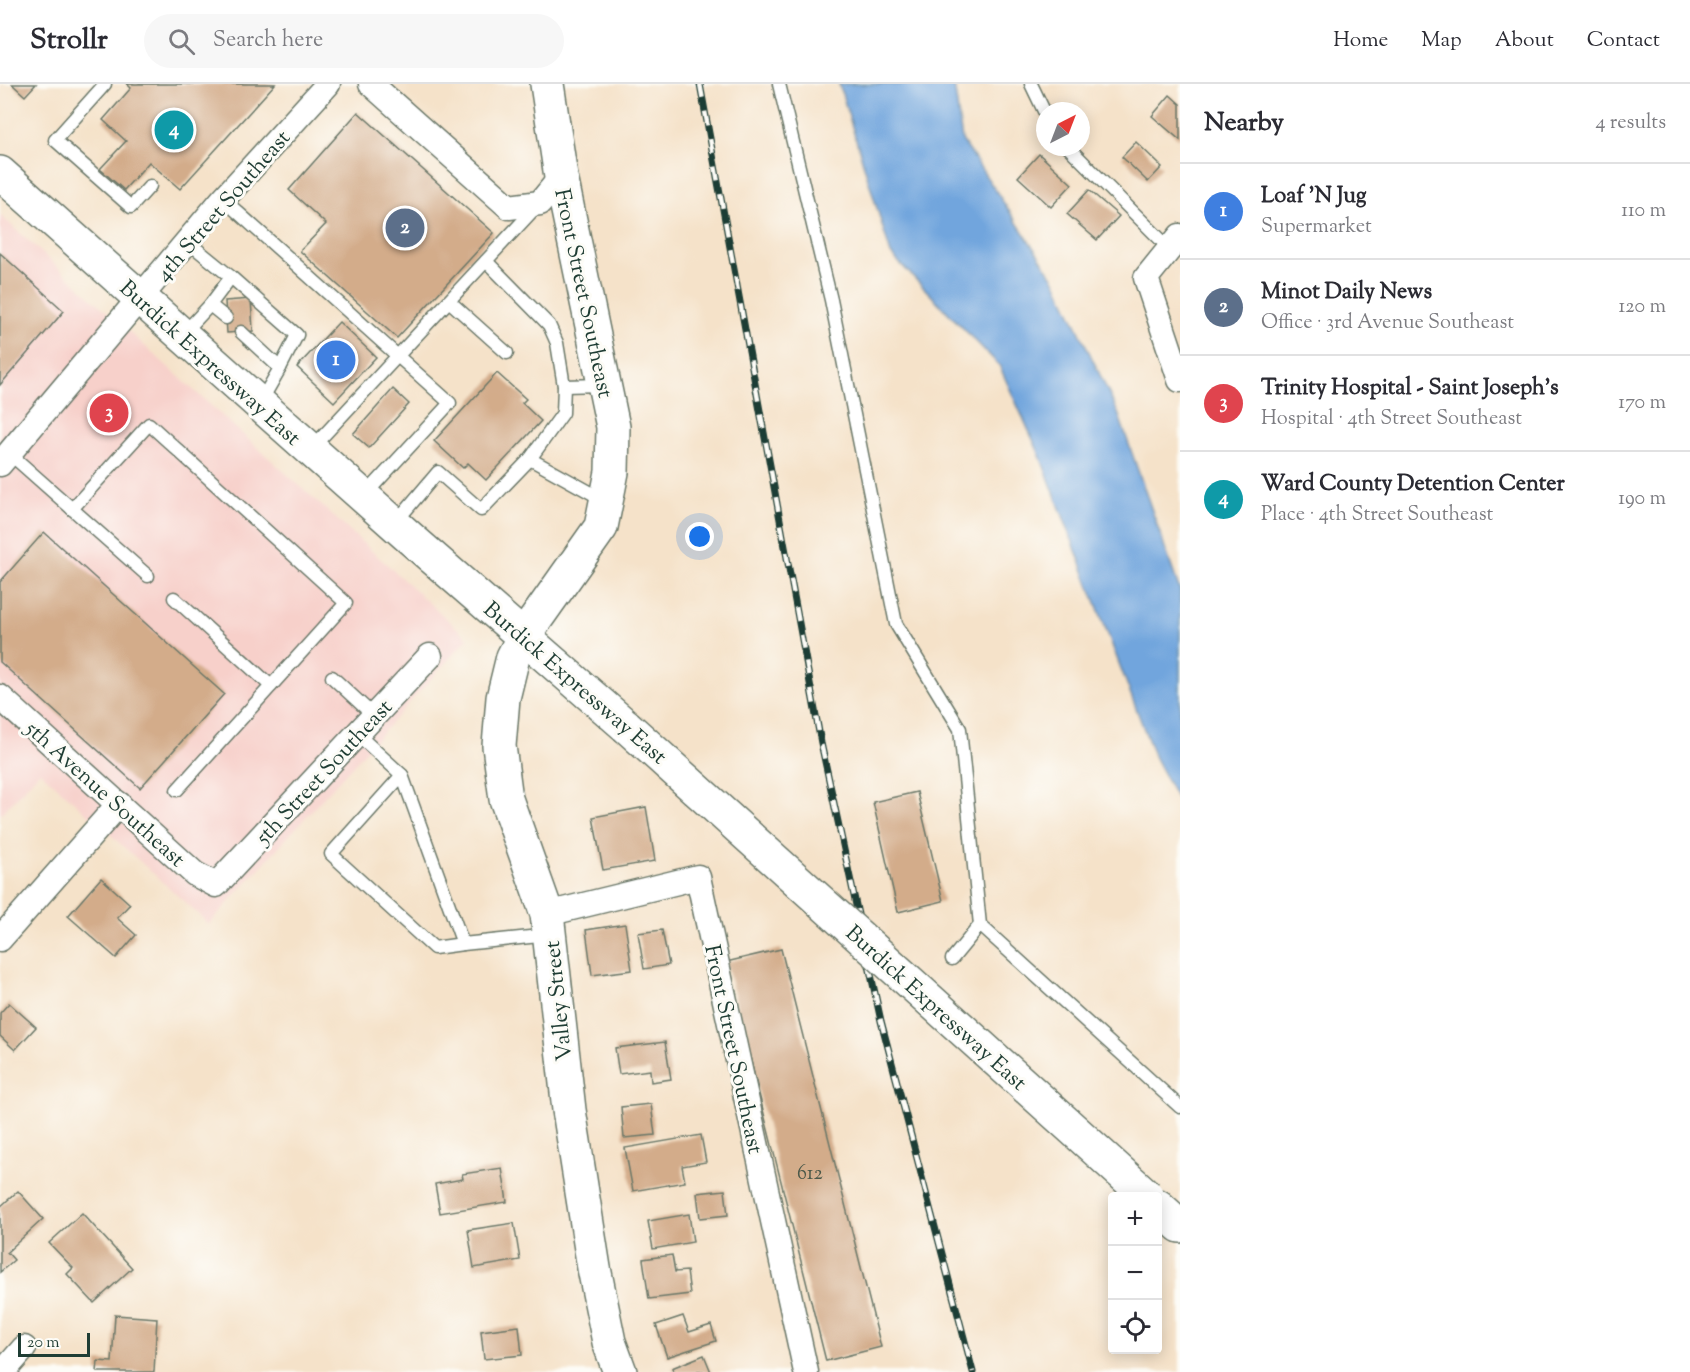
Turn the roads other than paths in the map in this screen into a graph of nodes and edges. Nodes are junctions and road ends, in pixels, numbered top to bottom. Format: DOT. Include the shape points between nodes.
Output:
graph roads {
  1 [pos="105,84"];
  2 [pos="328,84"];
  3 [pos="371,84"];
  4 [pos="547,84"];
  5 [pos="779,84"];
  6 [pos="1031,84"];
  7 [pos="1040,102"];
  8 [pos="1078,156"];
  9 [pos="0,173"];
  10 [pos="561,177"];
  11 [pos="150,186"];
  12 [pos="223,199"];
  13 [pos="540,203"];
  14 [pos="188,242"];
  15 [pos="1175,242"];
  16 [pos="486,261"];
  17 [pos="231,277"];
  18 [pos="140,300"];
  19 [pos="449,301"];
  20 [pos="210,305"];
  21 [pos="226,318"];
  22 [pos="241,332"];
  23 [pos="181,336"];
  24 [pos="507,353"];
  25 [pos="397,357"];
  26 [pos="280,368"];
  27 [pos="1180,380"];
  28 [pos="605,384"];
  29 [pos="564,386"];
  30 [pos="259,405"];
  31 [pos="310,450"];
  32 [pos="4,459"];
  33 [pos="530,459"];
  34 [pos="363,497"];
  35 [pos="608,502"];
  36 [pos="72,509"];
  37 [pos="394,524"];
  38 [pos="148,576"];
  39 [pos="174,598"];
  40 [pos="524,636"];
  41 [pos="430,656"];
  42 [pos="332,677"];
  43 [pos="271,686"];
  44 [pos="0,697"];
  45 [pos="374,716"];
  46 [pos="357,734"];
  47 [pos="402,775"];
  48 [pos="177,790"];
  49 [pos="119,804"];
  50 [pos="216,885"];
  51 [pos="548,924"];
  52 [pos="980,925"];
  53 [pos="0,939"];
  54 [pos="463,944"];
  55 [pos="952,959"];
  56 [pos="1180,1107"];
  57 [pos="1141,1192"];
  58 [pos="1162,1210"];
  59 [pos="1180,1226"];
  60 [pos="24,1348"];
  61 [pos="3,1372"];
  62 [pos="620,1372"];
  63 [pos="806,1372"];
  1 -- 11 [label="lane" via="55,141 131,207"];
  2 -- 12 [label="street, 4th Street Southeast"];
  3 -- 13 [label="street" via="509,207"];
  4 -- 10 [label="main road, Front Street Southeast"];
  5 -- 52 [label="lane" via="831,300 896,624 960,729"];
  6 -- 7 [label="lane"];
  8 -- 15 [label="lane"];
  9 -- 18 [label="main road, Burdick Expressway East"];
  10 -- 13 [label="street"];
  10 -- 28 [label="main road, Front Street Southeast"];
  12 -- 14 [label="street, 4th Street Southeast"];
  12 -- 25 [label="lane"];
  13 -- 16 [label="lane"];
  14 -- 17 [label="lane"];
  14 -- 18 [label="street, 4th Street Southeast"];
  15 -- 27 [label="street" via="1146,278"];
  16 -- 19 [label="lane"];
  16 -- 29 [label="lane" via="549,325 557,343"];
  17 -- 20 [label="lane"];
  17 -- 26 [label="lane" via="297,335"];
  18 -- 23 [label="main road, Burdick Expressway East"];
  18 -- 32 [label="street, 4th Street Southeast"];
  19 -- 24 [label="lane"];
  19 -- 25 [label="lane"];
  20 -- 21 [label="lane"];
  20 -- 23 [label="lane"];
  22 -- 26 [label="lane"];
  23 -- 30 [label="main road, Burdick Expressway East"];
  25 -- 31 [label="lane"];
  25 -- 34 [label="lane" via="450,403"];
  26 -- 30 [label="lane"];
  28 -- 29 [label="lane"];
  28 -- 35 [label="main road, Front Street Southeast" via="612,427"];
  29 -- 33 [label="lane" via="563,413"];
  30 -- 31 [label="main road, Burdick Expressway East"];
  31 -- 34 [label="main road, Burdick Expressway East"];
  32 -- 36 [label="lane"];
  33 -- 35 [label="lane"];
  33 -- 37 [label="lane" via="481,510 438,472"];
  34 -- 37 [label="main road, Burdick Expressway East"];
  35 -- 40 [label="main road" via="601,527"];
  36 -- 38 [label="lane"];
  36 -- 43 [label="lane" via="149,424 346,603"];
  37 -- 40 [label="main road, Burdick Expressway East"];
  39 -- 43 [label="lane"];
  40 -- 51 [label="main road, Valley Street" via="503,698 499,746 506,799"];
  40 -- 57 [label="main road, Burdick Expressway East, bridge"];
  41 -- 45 [label="street, 5th Street Southeast"];
  42 -- 45 [label="lane"];
  43 -- 48 [label="lane"];
  44 -- 49 [label="street, 5th Avenue Southeast"];
  45 -- 46 [label="street, 5th Street Southeast"];
  46 -- 47 [label="lane"];
  46 -- 50 [label="street, 5th Street Southeast"];
  47 -- 54 [label="lane"];
  47 -- 54 [label="lane" via="331,854 434,948"];
  49 -- 50 [label="street, 5th Avenue Southeast" via="195,874"];
  49 -- 53 [label="street"];
  51 -- 54 [label="lane"];
  51 -- 62 [label="main road, Valley Street" via="569,1110 594,1268 609,1342"];
  51 -- 63 [label="street, Front Street Southeast" via="698,878"];
  52 -- 55 [label="lane"];
  52 -- 56 [label="lane"];
  58 -- 59 [label="main road"];
  60 -- 61 [label="street"];
}
